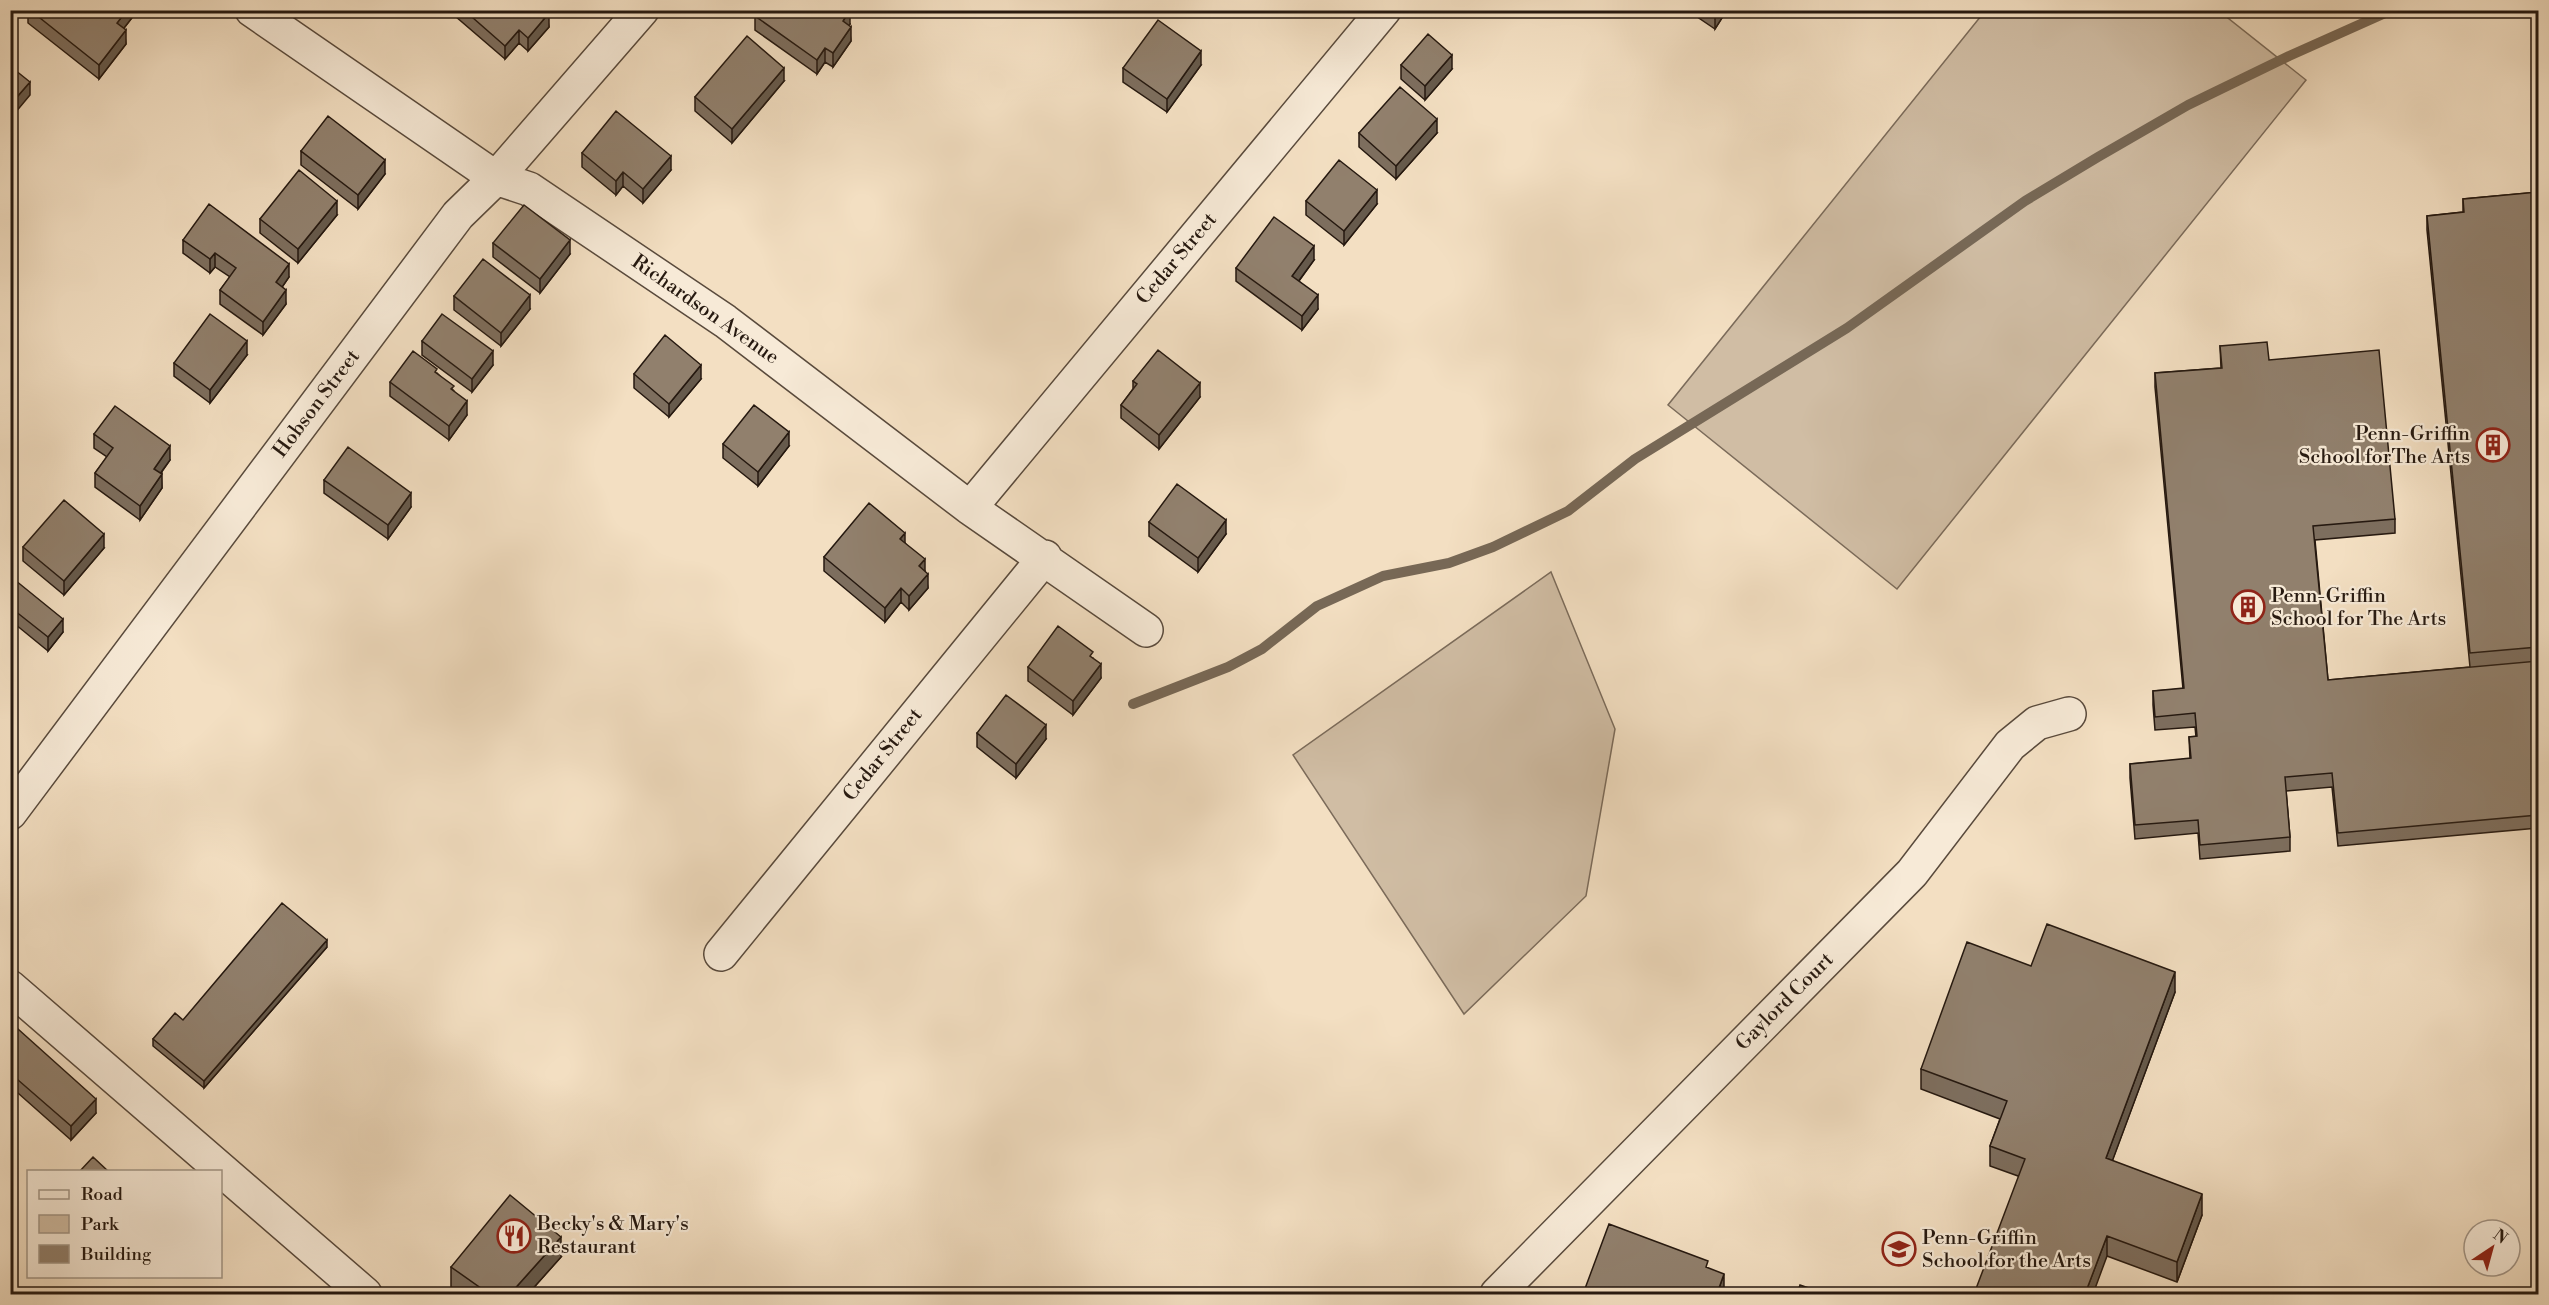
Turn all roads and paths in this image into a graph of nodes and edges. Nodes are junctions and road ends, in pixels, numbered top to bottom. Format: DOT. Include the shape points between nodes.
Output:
graph roads {
  1 [pos="252,10"];
  2 [pos="642,10"];
  3 [pos="1384,10"];
  4 [pos="496,178"];
  5 [pos="970,507"];
  6 [pos="1045,557"];
  7 [pos="1146,630"];
  8 [pos="2069,714"];
  9 [pos="10,813"];
  10 [pos="722,954"];
  11 [pos="10,987"];
  12 [pos="222,1170"];
  13 [pos="222,1170"];
  14 [pos="365,1294"];
  15 [pos="1497,1294"];
  1 -- 4 [label="street, Richardson Avenue"];
  2 -- 4 [label="street, Hobson Street"];
  3 -- 5 [label="street, Cedar Street"];
  4 -- 5 [label="street, Richardson Avenue" via="529,189 725,321"];
  4 -- 9 [label="street, Hobson Street" via="458,214"];
  5 -- 6 [label="street, Richardson Avenue"];
  6 -- 7 [label="street, Richardson Avenue"];
  6 -- 10 [label="street, Cedar Street"];
  8 -- 15 [label="street, Gaylord Court" via="2037,723 2010,745 1912,873"];
  11 -- 12 [label="street"];
  13 -- 14 [label="street"];
}
